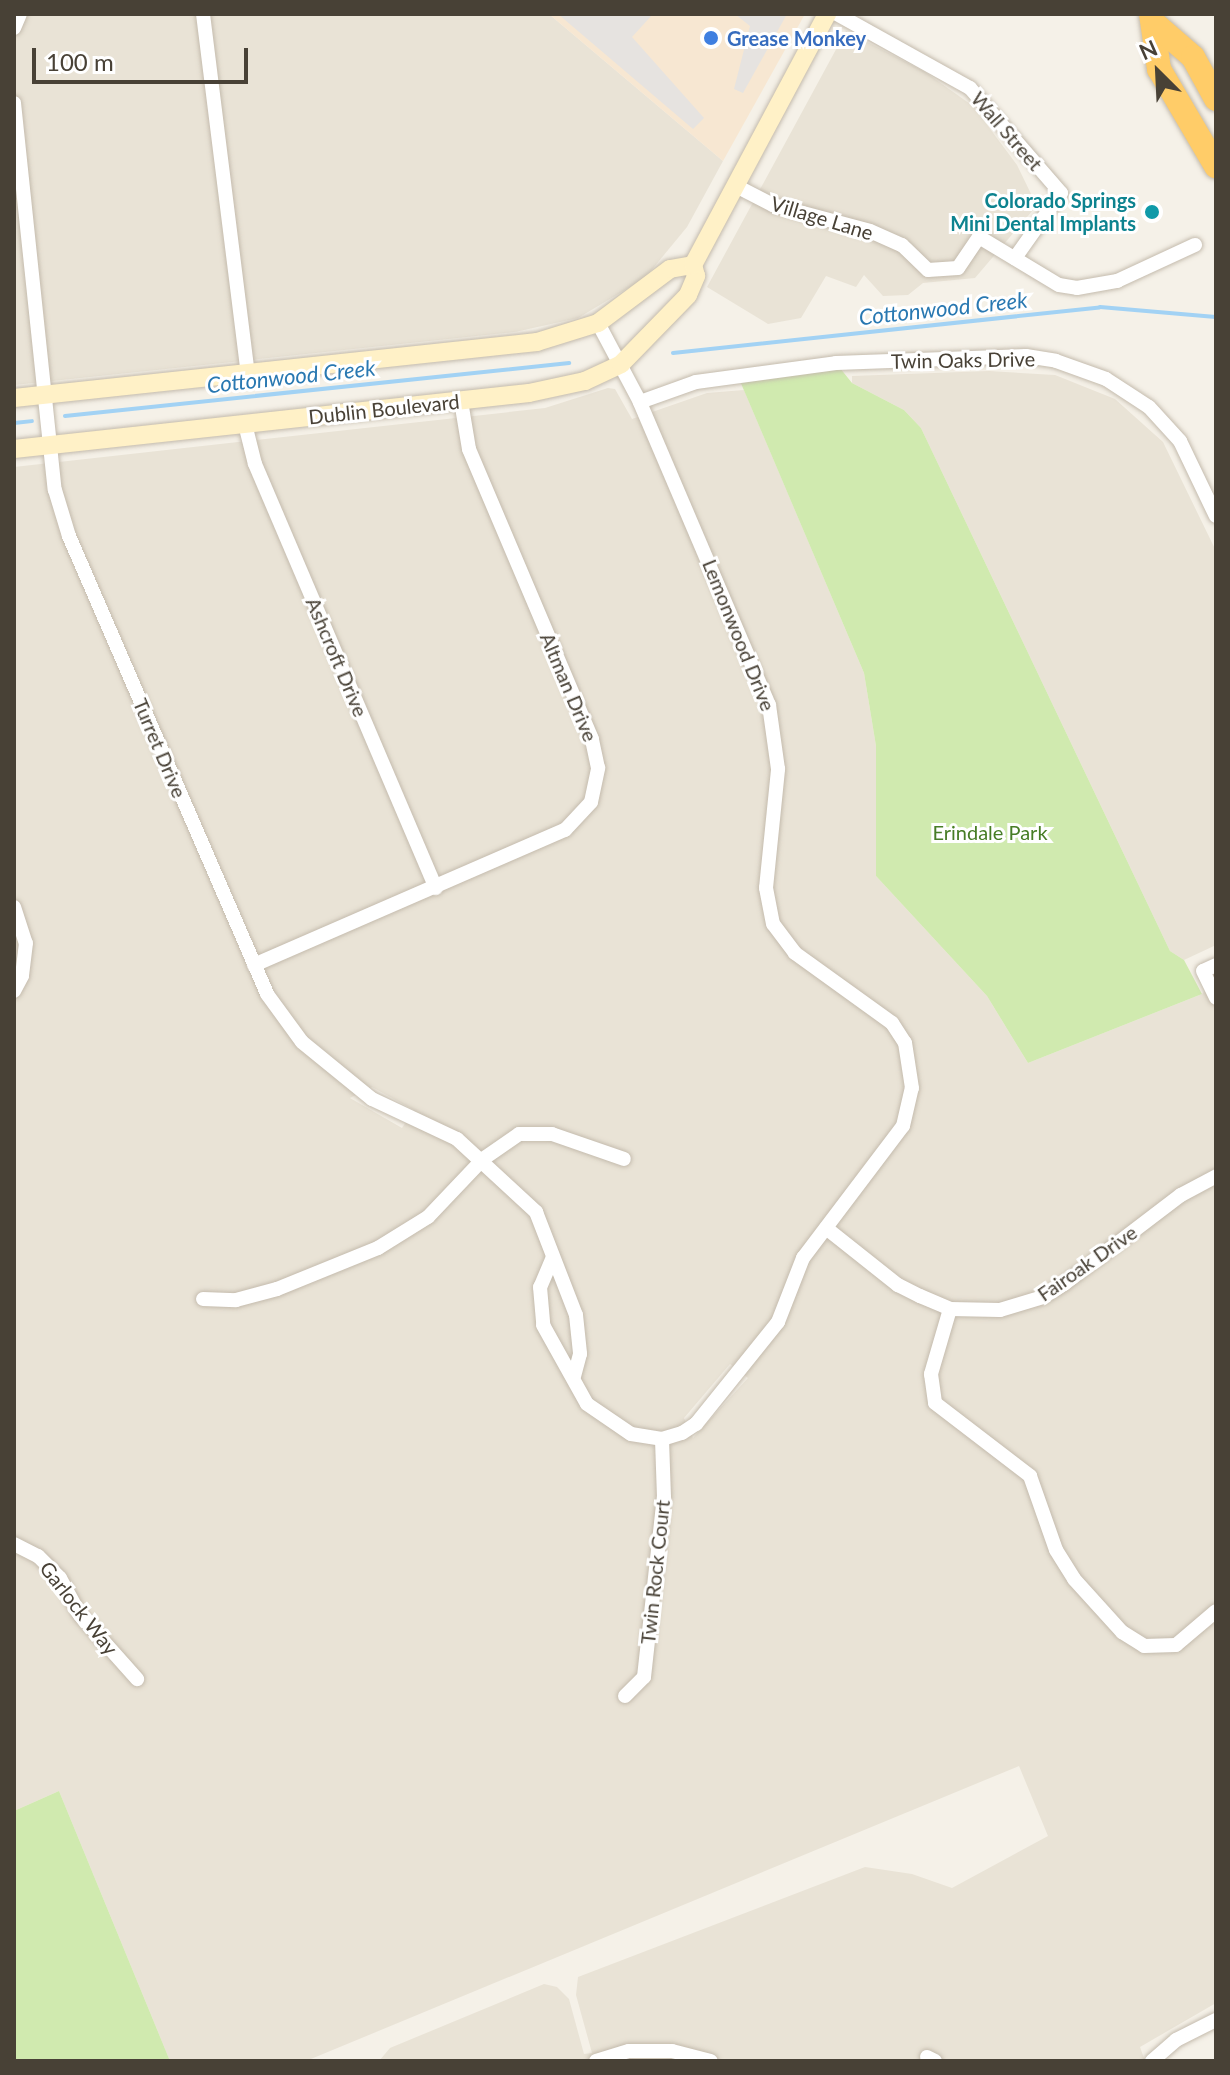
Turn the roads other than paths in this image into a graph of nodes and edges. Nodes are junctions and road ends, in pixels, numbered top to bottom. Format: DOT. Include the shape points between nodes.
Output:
graph roads {
  1 [pos="20,14"];
  2 [pos="203,14"];
  3 [pos="827,14"];
  4 [pos="837,14"];
  5 [pos="1153,19"];
  6 [pos="14,28"];
  7 [pos="1216,99"];
  8 [pos="14,103"];
  9 [pos="1216,166"];
  10 [pos="736,186"];
  11 [pos="1195,245"];
  12 [pos="1015,258"];
  13 [pos="693,265"];
  14 [pos="598,323"];
  15 [pos="621,364"];
  16 [pos="248,373"];
  17 [pos="46,395"];
  18 [pos="14,398"];
  19 [pos="461,401"];
  20 [pos="640,402"];
  21 [pos="245,424"];
  22 [pos="48,445"];
  23 [pos="14,449"];
  24 [pos="1216,516"];
  25 [pos="436,888"];
  26 [pos="14,907"];
  27 [pos="254,965"];
  28 [pos="1210,968"];
  29 [pos="14,991"];
  30 [pos="1216,998"];
  31 [pos="483,1159"];
  32 [pos="624,1159"];
  33 [pos="1216,1176"];
  34 [pos="826,1228"];
  35 [pos="553,1257"];
  36 [pos="203,1299"];
  37 [pos="950,1309"];
  38 [pos="574,1376"];
  39 [pos="662,1439"];
  40 [pos="14,1544"];
  41 [pos="1216,1611"];
  42 [pos="137,1679"];
  43 [pos="625,1696"];
  44 [pos="1216,2020"];
  45 [pos="596,2061"];
  46 [pos="711,2061"];
  47 [pos="1152,2061"];
  1 -- 6 [label="street"];
  2 -- 16 [label="street"];
  3 -- 10 [label="main road, Dublin Boulevard"];
  4 -- 12 [label="street, Wall Street" via="970,88 1061,193"];
  5 -- 7 [label="highway" via="1193,57"];
  5 -- 9 [label="highway" via="1159,69"];
  8 -- 17 [label="street, Turret Drive"];
  10 -- 12 [label="street, Village Lane" via="773,205 902,245 928,270 958,268 979,237"];
  10 -- 13 [label="main road, Dublin Boulevard"];
  11 -- 12 [label="street, Village Lane" via="1117,281 1077,288 1059,285"];
  13 -- 14 [label="main road" via="670,269"];
  13 -- 15 [label="main road, Dublin Boulevard" via="696,276 688,295"];
  14 -- 15 [label="street, Lemonwood Drive"];
  14 -- 16 [label="main road" via="537,342"];
  15 -- 19 [label="main road, Dublin Boulevard" via="558,388"];
  15 -- 20 [label="street, Lemonwood Drive"];
  16 -- 17 [label="main road"];
  17 -- 18 [label="main road"];
  17 -- 22 [label="street, Turret Drive"];
  19 -- 21 [label="main road, Dublin Boulevard"];
  19 -- 25 [label="street, Altman Drive" via="469,449 592,739 598,768 591,802 565,830"];
  20 -- 24 [label="street, Twin Oaks Drive" via="696,382 836,363 1026,356 1056,361 1106,379 1149,407 1180,441"];
  20 -- 34 [label="street, Lemonwood Drive" via="769,705 778,769 766,888 773,924 795,953 885,1016 905,1043 911,1066 903,1126"];
  21 -- 22 [label="main road, Dublin Boulevard"];
  21 -- 25 [label="street, Ashcroft Drive" via="255,464"];
  22 -- 23 [label="main road, Dublin Boulevard"];
  22 -- 27 [label="street, Turret Drive" via="69,536"];
  25 -- 27 [label="street, Altman Drive"];
  26 -- 29 [label="street" via="26,943 22,976"];
  27 -- 31 [label="street, Turret Drive" via="276,1010 302,1042 386,1110 442,1132"];
  28 -- 30 [label="street"];
  31 -- 32 [label="street" via="510,1137 536,1132"];
  31 -- 35 [label="street, Turret Drive" via="536,1212"];
  31 -- 36 [label="street" via="428,1217 378,1248 277,1289 236,1300"];
  33 -- 37 [label="street, Fairoak Drive" via="1181,1195 1043,1297 1000,1310"];
  34 -- 37 [label="street, Fairoak Drive" via="898,1285"];
  34 -- 39 [label="street, Lemonwood Drive" via="803,1258 778,1322 762,1344 696,1424"];
  35 -- 38 [label="street, Turret Drive" via="562,1268 576,1315 580,1354"];
  35 -- 38 [label="street" via="539,1304 551,1346"];
  37 -- 41 [label="street" via="931,1374 935,1403 1030,1476 1063,1564 1093,1600 1132,1640 1158,1648 1188,1639"];
  38 -- 39 [label="street" via="599,1416 631,1434"];
  39 -- 43 [label="street, Twin Rock Court" via="664,1497 644,1677"];
  40 -- 42 [label="street, Garlock Way" via="38,1556 60,1578 80,1615"];
  44 -- 47 [label="street" via="1176,2040"];
  45 -- 46 [label="street" via="629,2051 672,2051"];
}
